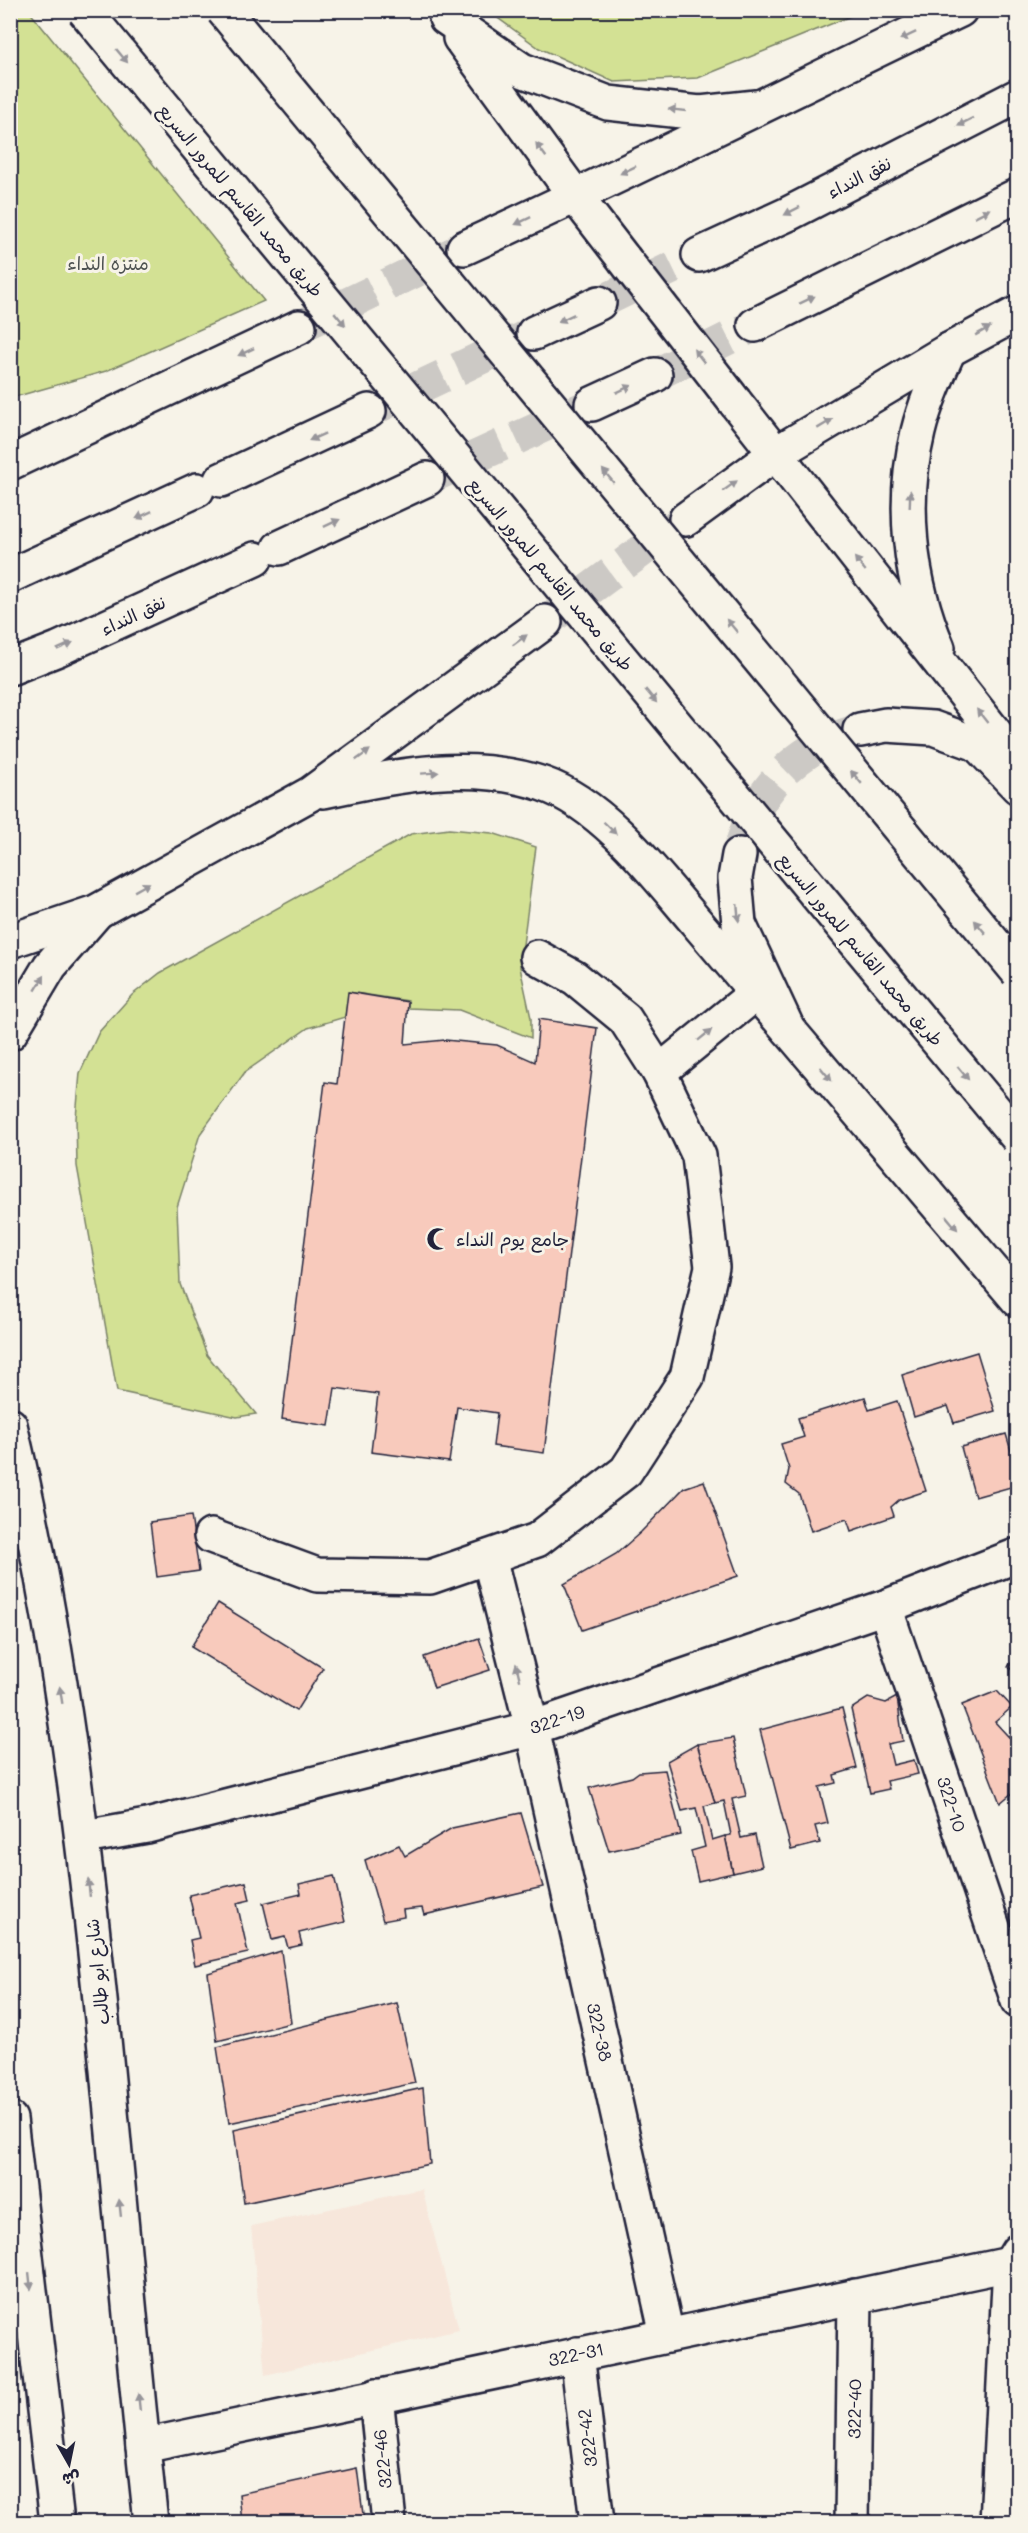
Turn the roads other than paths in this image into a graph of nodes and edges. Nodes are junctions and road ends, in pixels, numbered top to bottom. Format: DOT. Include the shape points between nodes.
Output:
graph roads {
  1 [pos="84,10"];
  2 [pos="223,10"];
  3 [pos="960,10"];
  4 [pos="442,14"];
  5 [pos="1017,96"];
  6 [pos="756,107"];
  7 [pos="1017,195"];
  8 [pos="576,197"];
  9 [pos="464,248"];
  10 [pos="699,255"];
  11 [pos="598,303"];
  12 [pos="1017,313"];
  13 [pos="755,325"];
  14 [pos="299,327"];
  15 [pos="534,333"];
  16 [pos="949,350"];
  17 [pos="655,375"];
  18 [pos="142,402"];
  19 [pos="592,404"];
  20 [pos="369,411"];
  21 [pos="10,443"];
  22 [pos="775,454"];
  23 [pos="10,463"];
  24 [pos="426,479"];
  25 [pos="686,519"];
  26 [pos="10,576"];
  27 [pos="545,622"];
  28 [pos="10,668"];
  29 [pos="951,677"];
  30 [pos="861,730"];
  31 [pos="1017,762"];
  32 [pos="1017,787"];
  33 [pos="310,794"];
  34 [pos="739,855"];
  35 [pos="96,912"];
  36 [pos="10,940"];
  37 [pos="537,957"];
  38 [pos="1017,972"];
  39 [pos="756,993"];
  40 [pos="788,1029"];
  41 [pos="10,1033"];
  42 [pos="659,1072"];
  43 [pos="1017,1138"];
  44 [pos="1017,1300"];
  45 [pos="10,1425"];
  46 [pos="211,1536"];
  47 [pos="1017,1555"];
  48 [pos="489,1557"];
  49 [pos="885,1607"];
  50 [pos="532,1728"];
  51 [pos="84,1837"];
  52 [pos="1017,2001"];
  53 [pos="10,2119"];
  54 [pos="1014,2257"];
  55 [pos="855,2296"];
  56 [pos="667,2335"];
  57 [pos="577,2354"];
  58 [pos="376,2396"];
  59 [pos="143,2446"];
  60 [pos="1003,2518"];
  61 [pos="57,2523"];
  62 [pos="151,2523"];
  63 [pos="389,2523"];
  64 [pos="597,2523"];
  65 [pos="852,2523"];
  1 -- 43 [label="main road, طريق محمد القاسم للمرور السريع, one-way, bridge"];
  38 -- 2 [label="main road, one-way, bridge"];
  3 -- 6 [label="main road, one-way"];
  6 -- 4 [label="main road, one-way" via="700,113 608,103 522,70"];
  8 -- 4 [label="main road, one-way"];
  5 -- 10 [label="main road, نفق النداء, one-way"];
  6 -- 8 [label="main road, one-way"];
  13 -- 7 [label="main road, one-way"];
  8 -- 9 [label="main road, one-way"];
  22 -- 8 [label="main road, one-way, bridge"];
  11 -- 15 [label="main road, one-way"];
  16 -- 12 [label="main road, one-way"];
  14 -- 18 [label="main road, one-way"];
  22 -- 16 [label="main road, one-way"];
  29 -- 16 [label="main road, one-way" via="924,609 909,527 918,432"];
  19 -- 17 [label="main road, one-way"];
  18 -- 21 [label="main road" via="49,440"];
  18 -- 23 [label="main road"];
  20 -- 26 [label="main road, one-way"];
  25 -- 22 [label="main road, one-way"];
  29 -- 22 [label="main road, one-way"];
  28 -- 24 [label="main road, نفق النداء, one-way" via="58,650"];
  33 -- 27 [label="main road, one-way"];
  31 -- 29 [label="main road, one-way"];
  30 -- 32 [label="main road" via="886,725 933,728 977,744"];
  35 -- 33 [label="main road, one-way"];
  33 -- 39 [label="main road, one-way" via="391,776 439,772 485,773 544,784 570,796 607,824 656,874"];
  34 -- 40 [label="main road, one-way" via="735,878 738,924"];
  35 -- 36 [label="main road"];
  41 -- 35 [label="main road, one-way" via="50,966"];
  37 -- 42 [label="main road" via="575,978 625,1019"];
  39 -- 40 [label="main road"];
  42 -- 39 [label="main road, one-way"];
  40 -- 44 [label="main road, one-way"];
  42 -- 48 [label="main road" via="699,1156 712,1267 687,1377 626,1471 537,1540"];
  51 -- 45 [label="main road, شارع ابو طالب, one-way" via="34,1527"];
  46 -- 48 [label="main road" via="317,1575 430,1576"];
  47 -- 49 [label="main road, 322-19"];
  50 -- 48 [label="main road, 322-38, one-way"];
  49 -- 50 [label="main road, 322-19"];
  49 -- 52 [label="main road, 322-10"];
  50 -- 51 [label="main road, 322-19" via="147,1827"];
  50 -- 56 [label="main road, 322-38"];
  59 -- 51 [label="main road, شارع ابو طالب, one-way"];
  53 -- 61 [label="main road, one-way"];
  54 -- 55 [label="main road, 322-31"];
  54 -- 60 [label="main road"];
  55 -- 56 [label="main road, 322-31"];
  55 -- 65 [label="main road, 322-40"];
  56 -- 57 [label="main road, 322-31"];
  57 -- 58 [label="main road, 322-31"];
  57 -- 64 [label="main road, 322-42"];
  58 -- 59 [label="main road, 322-31"];
  58 -- 63 [label="main road, 322-46"];
  59 -- 62 [label="main road, شارع ابو طالب"];
}
